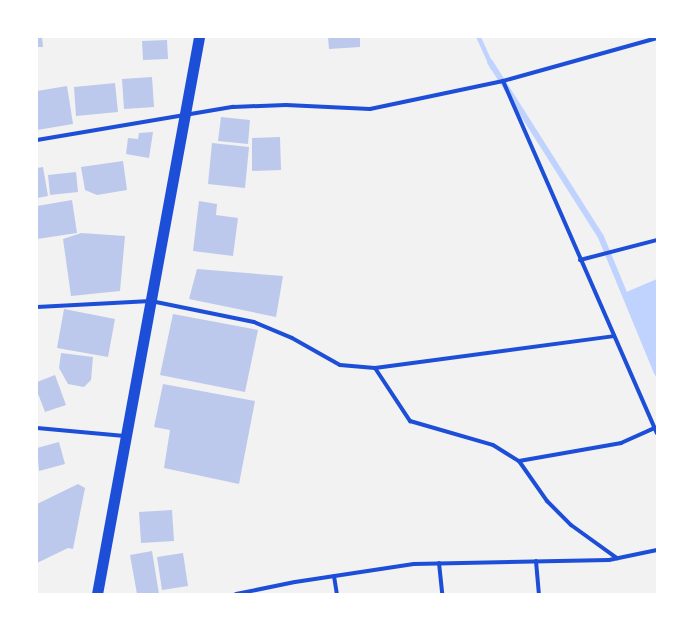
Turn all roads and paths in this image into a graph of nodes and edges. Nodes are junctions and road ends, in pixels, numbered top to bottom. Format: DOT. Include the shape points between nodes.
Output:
graph roads {
  1 [pos="199,37"];
  2 [pos="657,38"];
  3 [pos="503,80"];
  4 [pos="185,117"];
  5 [pos="37,140"];
  6 [pos="657,240"];
  7 [pos="580,260"];
  8 [pos="151,302"];
  9 [pos="37,307"];
  10 [pos="614,336"];
  11 [pos="375,368"];
  12 [pos="37,428"];
  13 [pos="655,428"];
  14 [pos="657,433"];
  15 [pos="127,436"];
  16 [pos="519,461"];
  17 [pos="657,550"];
  18 [pos="617,558"];
  19 [pos="536,561"];
  20 [pos="440,563"];
  21 [pos="334,576"];
  22 [pos="97,594"];
  23 [pos="236,594"];
  24 [pos="337,594"];
  25 [pos="442,594"];
  26 [pos="539,594"];
  1 -- 4 [label="highway"];
  2 -- 3 [label="street"];
  3 -- 4 [label="street" via="370,109 286,105 233,108"];
  3 -- 7 [label="street"];
  4 -- 5 [label="street"];
  4 -- 8 [label="highway"];
  6 -- 7 [label="street"];
  7 -- 10 [label="street"];
  8 -- 9 [label="street"];
  8 -- 11 [label="street" via="254,322 292,338 340,365"];
  8 -- 15 [label="highway"];
  10 -- 11 [label="street"];
  10 -- 13 [label="street"];
  11 -- 16 [label="street" via="410,421 493,445"];
  12 -- 15 [label="street"];
  13 -- 14 [label="street"];
  13 -- 16 [label="street" via="621,443"];
  15 -- 22 [label="highway"];
  16 -- 18 [label="street" via="547,501 571,525"];
  17 -- 18 [label="street"];
  18 -- 19 [label="street"];
  19 -- 20 [label="street"];
  19 -- 26 [label="street"];
  20 -- 21 [label="street" via="414,564"];
  20 -- 25 [label="street"];
  21 -- 23 [label="street"];
  21 -- 24 [label="street"];
}
